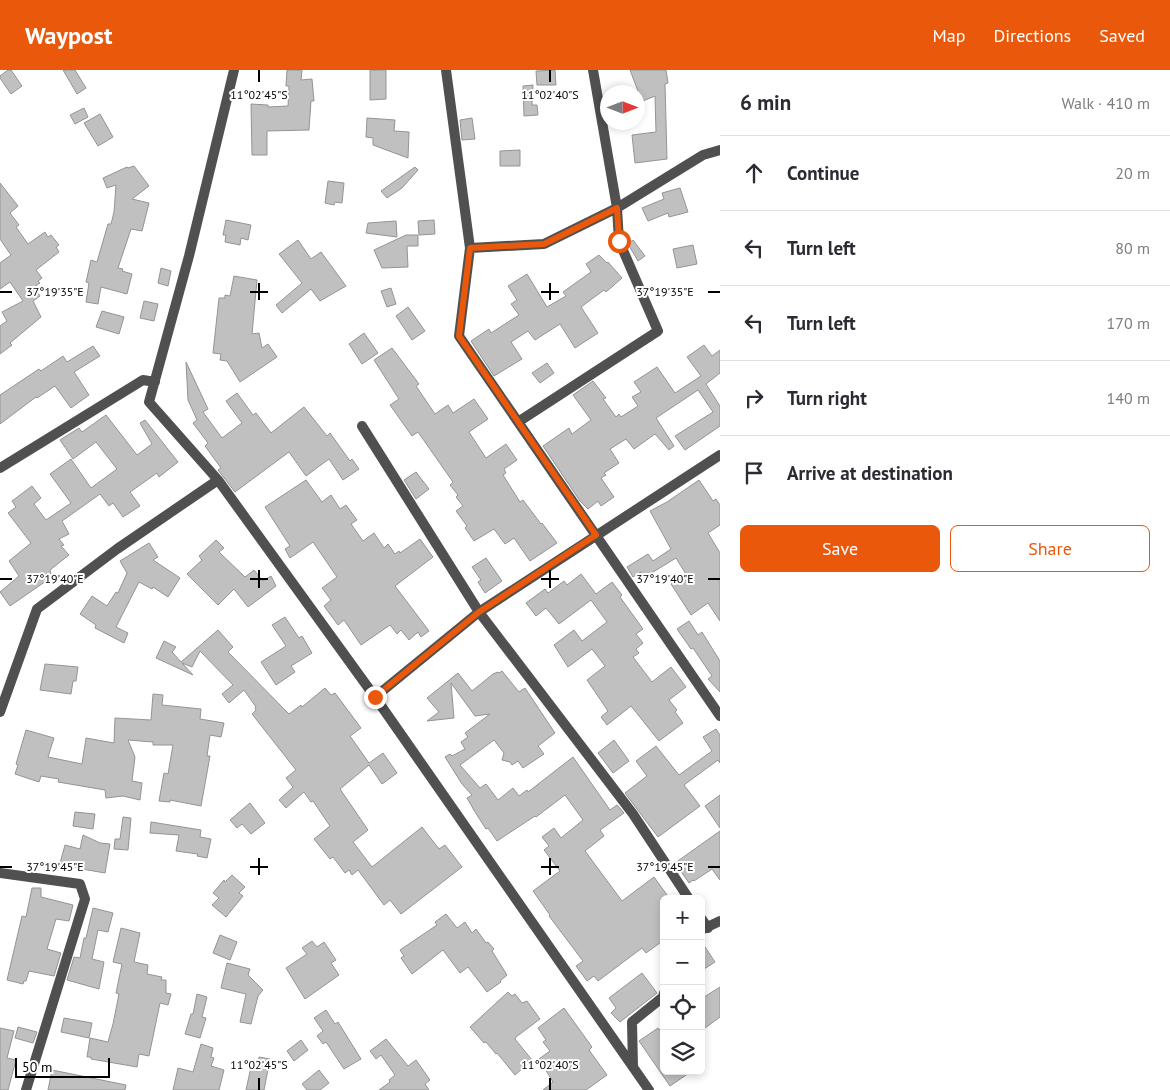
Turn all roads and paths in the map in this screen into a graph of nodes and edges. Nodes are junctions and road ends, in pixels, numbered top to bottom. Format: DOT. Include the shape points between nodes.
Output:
graph roads {
  1 [pos="234,70"];
  2 [pos="446,70"];
  3 [pos="593,70"];
  4 [pos="720,150"];
  5 [pos="617,208"];
  6 [pos="470,248"];
  7 [pos="155,382"];
  8 [pos="518,422"];
  9 [pos="362,426"];
  10 [pos="719,456"];
  11 [pos="0,468"];
  12 [pos="218,480"];
  13 [pos="596,535"];
  14 [pos="479,612"];
  15 [pos="375,697"];
  16 [pos="0,712"];
  17 [pos="720,716"];
  18 [pos="0,873"];
  19 [pos="686,895"];
  20 [pos="720,921"];
  21 [pos="705,928"];
  22 [pos="660,999"];
  23 [pos="633,1068"];
  24 [pos="26,1090"];
  25 [pos="649,1090"];
  1 -- 7 [label="street"];
  2 -- 6 [label="street"];
  3 -- 5 [label="street"];
  4 -- 5 [label="street" via="703,155"];
  5 -- 6 [label="street" via="544,244"];
  5 -- 8 [label="street" via="619,241 658,331"];
  6 -- 8 [label="street" via="459,336"];
  7 -- 11 [label="street" via="143,380"];
  7 -- 12 [label="street" via="149,402"];
  8 -- 13 [label="street"];
  9 -- 14 [label="street"];
  10 -- 13 [label="street"];
  12 -- 15 [label="street"];
  12 -- 16 [label="street" via="116,549 37,609"];
  13 -- 14 [label="street"];
  13 -- 17 [label="street"];
  14 -- 15 [label="street"];
  14 -- 19 [label="street" via="633,814"];
  15 -- 23 [label="street"];
  18 -- 24 [label="street" via="80,884 85,899"];
  20 -- 21 [label="street"];
  22 -- 23 [label="street" via="632,1022"];
  23 -- 25 [label="street"];
}
